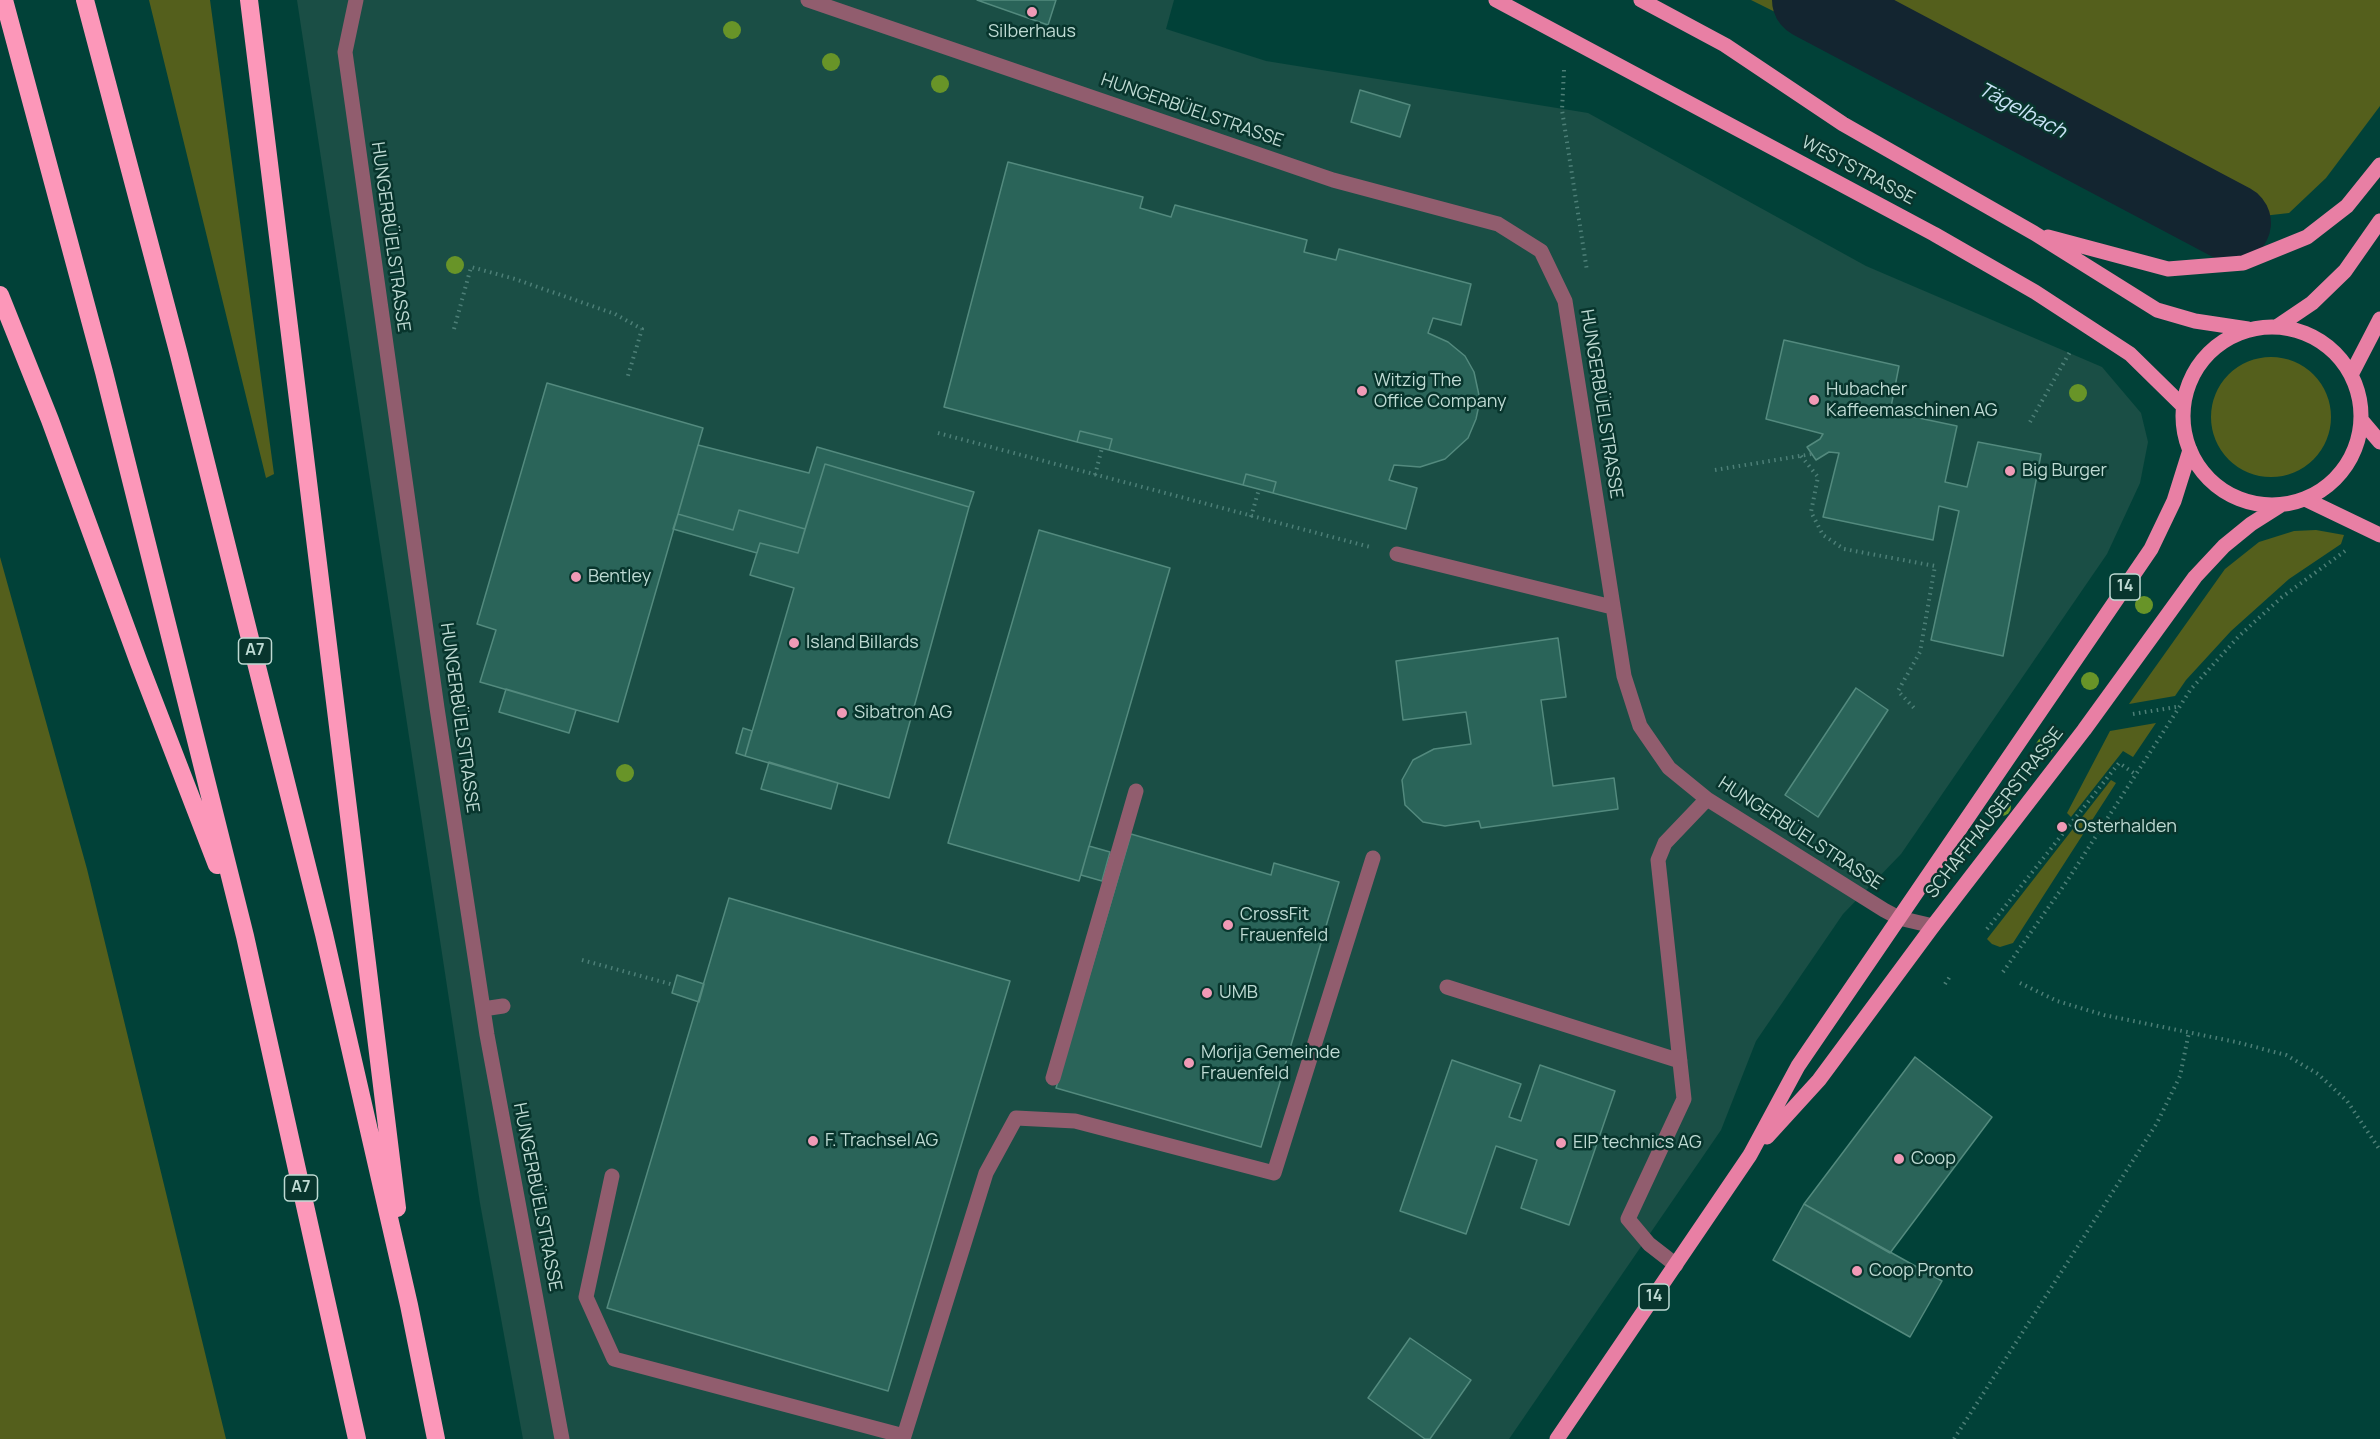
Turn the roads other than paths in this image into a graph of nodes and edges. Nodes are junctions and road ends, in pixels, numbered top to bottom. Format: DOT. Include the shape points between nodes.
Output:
graph roads {
  1 [pos="4,0"];
  2 [pos="85,0"];
  3 [pos="249,0"];
  4 [pos="356,0"];
  5 [pos="808,0"];
  6 [pos="1496,0"];
  7 [pos="1641,0"];
  8 [pos="2380,165"];
  9 [pos="2380,221"];
  10 [pos="2034,233"];
  11 [pos="0,295"];
  12 [pos="2380,319"];
  13 [pos="2278,326"];
  14 [pos="2247,329"];
  15 [pos="2352,373"];
  16 [pos="2183,406"];
  17 [pos="2362,421"];
  18 [pos="2380,442"];
  19 [pos="2190,450"];
  20 [pos="2305,499"];
  21 [pos="2281,505"];
  22 [pos="2380,534"];
  23 [pos="1396,554"];
  24 [pos="1612,607"];
  25 [pos="1136,791"];
  26 [pos="1707,799"];
  27 [pos="1373,858"];
  28 [pos="1899,918"];
  29 [pos="1933,926"];
  30 [pos="245,936"];
  31 [pos="1448,987"];
  32 [pos="503,1006"];
  33 [pos="483,1009"];
  34 [pos="1680,1061"];
  35 [pos="1053,1078"];
  36 [pos="1750,1155"];
  37 [pos="612,1176"];
  38 [pos="1676,1265"];
  39 [pos="409,1305"];
  40 [pos="357,1439"];
  41 [pos="436,1439"];
  42 [pos="562,1439"];
  43 [pos="1557,1439"];
  1 -- 30 [label="highway, A7" via="104,372"];
  2 -- 39 [label="highway, A7" via="257,662"];
  3 -- 39 [label="highway, A7"];
  4 -- 33 [label="street, HUNGERBÜELSTRASSE" via="345,52"];
  5 -- 24 [label="street, HUNGERBÜELSTRASSE" via="1333,180 1498,224 1541,251 1565,301"];
  6 -- 16 [label="main road, WESTSTRASSE" via="2035,292 2130,354"];
  7 -- 10 [label="main road, WESTSTRASSE" via="1725,45 1843,124"];
  8 -- 10 [label="main road, WESTSTRASSE" via="2347,206 2307,237 2243,263 2169,269"];
  9 -- 13 [label="main road" via="2345,271 2312,303"];
  10 -- 14 [label="main road, WESTSTRASSE" via="2157,310"];
  11 -- 30 [label="highway, A7"];
  12 -- 15 [label="main road"];
  13 -- 14 [label="main road"];
  13 -- 15 [label="main road" via="2307,333 2332,349"];
  14 -- 16 [label="main road" via="2224,340 2204,358 2190,380"];
  15 -- 17 [label="main road" via="2361,401"];
  16 -- 19 [label="main road"];
  17 -- 18 [label="main road"];
  17 -- 20 [label="main road" via="2357,446 2345,468 2327,486"];
  19 -- 21 [label="main road" via="2206,476 2228,494 2256,503"];
  19 -- 28 [label="main road, SCHAFFHAUSERSTRASSE / 14" via="2174,501 2151,549"];
  20 -- 21 [label="main road"];
  20 -- 22 [label="main road"];
  21 -- 29 [label="main road, SCHAFFHAUSERSTRASSE / 14" via="2224,546 2195,577 2084,730"];
  23 -- 24 [label="street"];
  24 -- 26 [label="street, HUNGERBÜELSTRASSE" via="1624,675 1640,726 1669,768"];
  25 -- 35 [label="street"];
  26 -- 28 [label="street, HUNGERBÜELSTRASSE"];
  26 -- 34 [label="street" via="1665,843 1658,860"];
  27 -- 37 [label="street" via="1274,1173 1075,1120 1016,1118 986,1173 904,1436 614,1359 586,1297"];
  28 -- 29 [label="street, HUNGERBÜELSTRASSE"];
  28 -- 36 [label="main road, SCHAFFHAUSERSTRASSE / 14" via="1798,1066"];
  29 -- 36 [label="main road, SCHAFFHAUSERSTRASSE / 14" via="1819,1080"];
  30 -- 40 [label="highway, A7"];
  31 -- 34 [label="street"];
  32 -- 33 [label="street"];
  33 -- 42 [label="street, HUNGERBÜELSTRASSE"];
  34 -- 38 [label="street" via="1684,1099 1628,1219 1649,1244"];
  36 -- 38 [label="main road, SCHAFFHAUSERSTRASSE / 14"];
  38 -- 43 [label="main road, SCHAFFHAUSERSTRASSE / 14"];
  39 -- 41 [label="highway, A7"];
}
